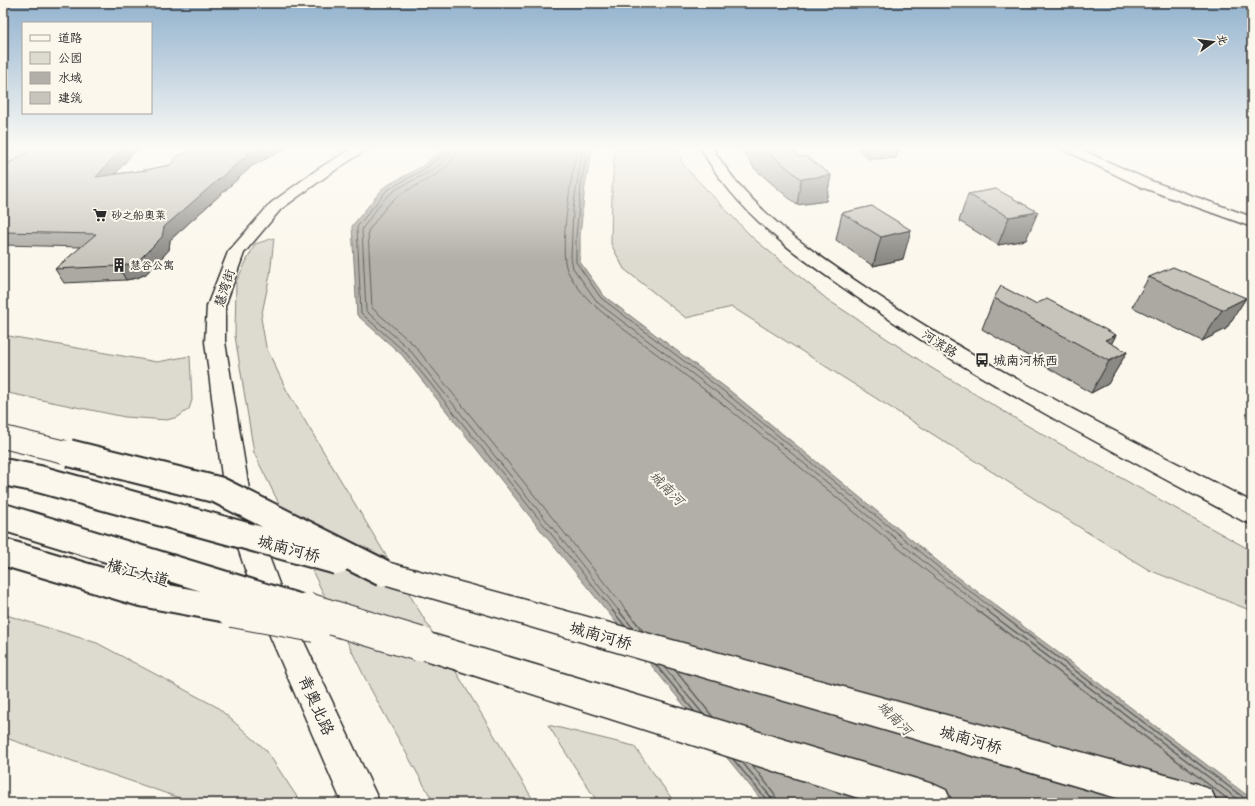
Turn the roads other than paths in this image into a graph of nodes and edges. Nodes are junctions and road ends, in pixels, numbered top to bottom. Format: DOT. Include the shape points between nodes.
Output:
graph roads {
  1 [pos="306,185"];
  2 [pos="731,185"];
  3 [pos="1148,185"];
  4 [pos="1252,222"];
  5 [pos="3,437"];
  6 [pos="3,453"];
  7 [pos="3,472"];
  8 [pos="240,514"];
  9 [pos="1252,514"];
  10 [pos="3,517"];
  11 [pos="3,535"];
  12 [pos="3,552"];
  13 [pos="383,573"];
  14 [pos="273,608"];
  15 [pos="419,644"];
  16 [pos="361,803"];
  17 [pos="933,803"];
  18 [pos="1198,803"];
  1 -- 8 [label="main road, 慧湾街" via="276,206 236,252 216,306 215,342"];
  2 -- 9 [label="main road, 河滨路" via="778,231 820,264 961,357"];
  3 -- 4 [label="main road"];
  5 -- 13 [label="main road, bridge" via="218,490"];
  6 -- 8 [label="main road"];
  7 -- 13 [label="main road, 城南河桥, bridge"];
  8 -- 14 [label="main road, 慧湾街"];
  10 -- 15 [label="main road, bridge"];
  11 -- 14 [label="main road, 横江大道"];
  12 -- 15 [label="main road, bridge" via="141,593"];
  13 -- 18 [label="main road, 城南河桥"];
  14 -- 16 [label="main road, 青奥北路"];
  15 -- 17 [label="main road"];
}
